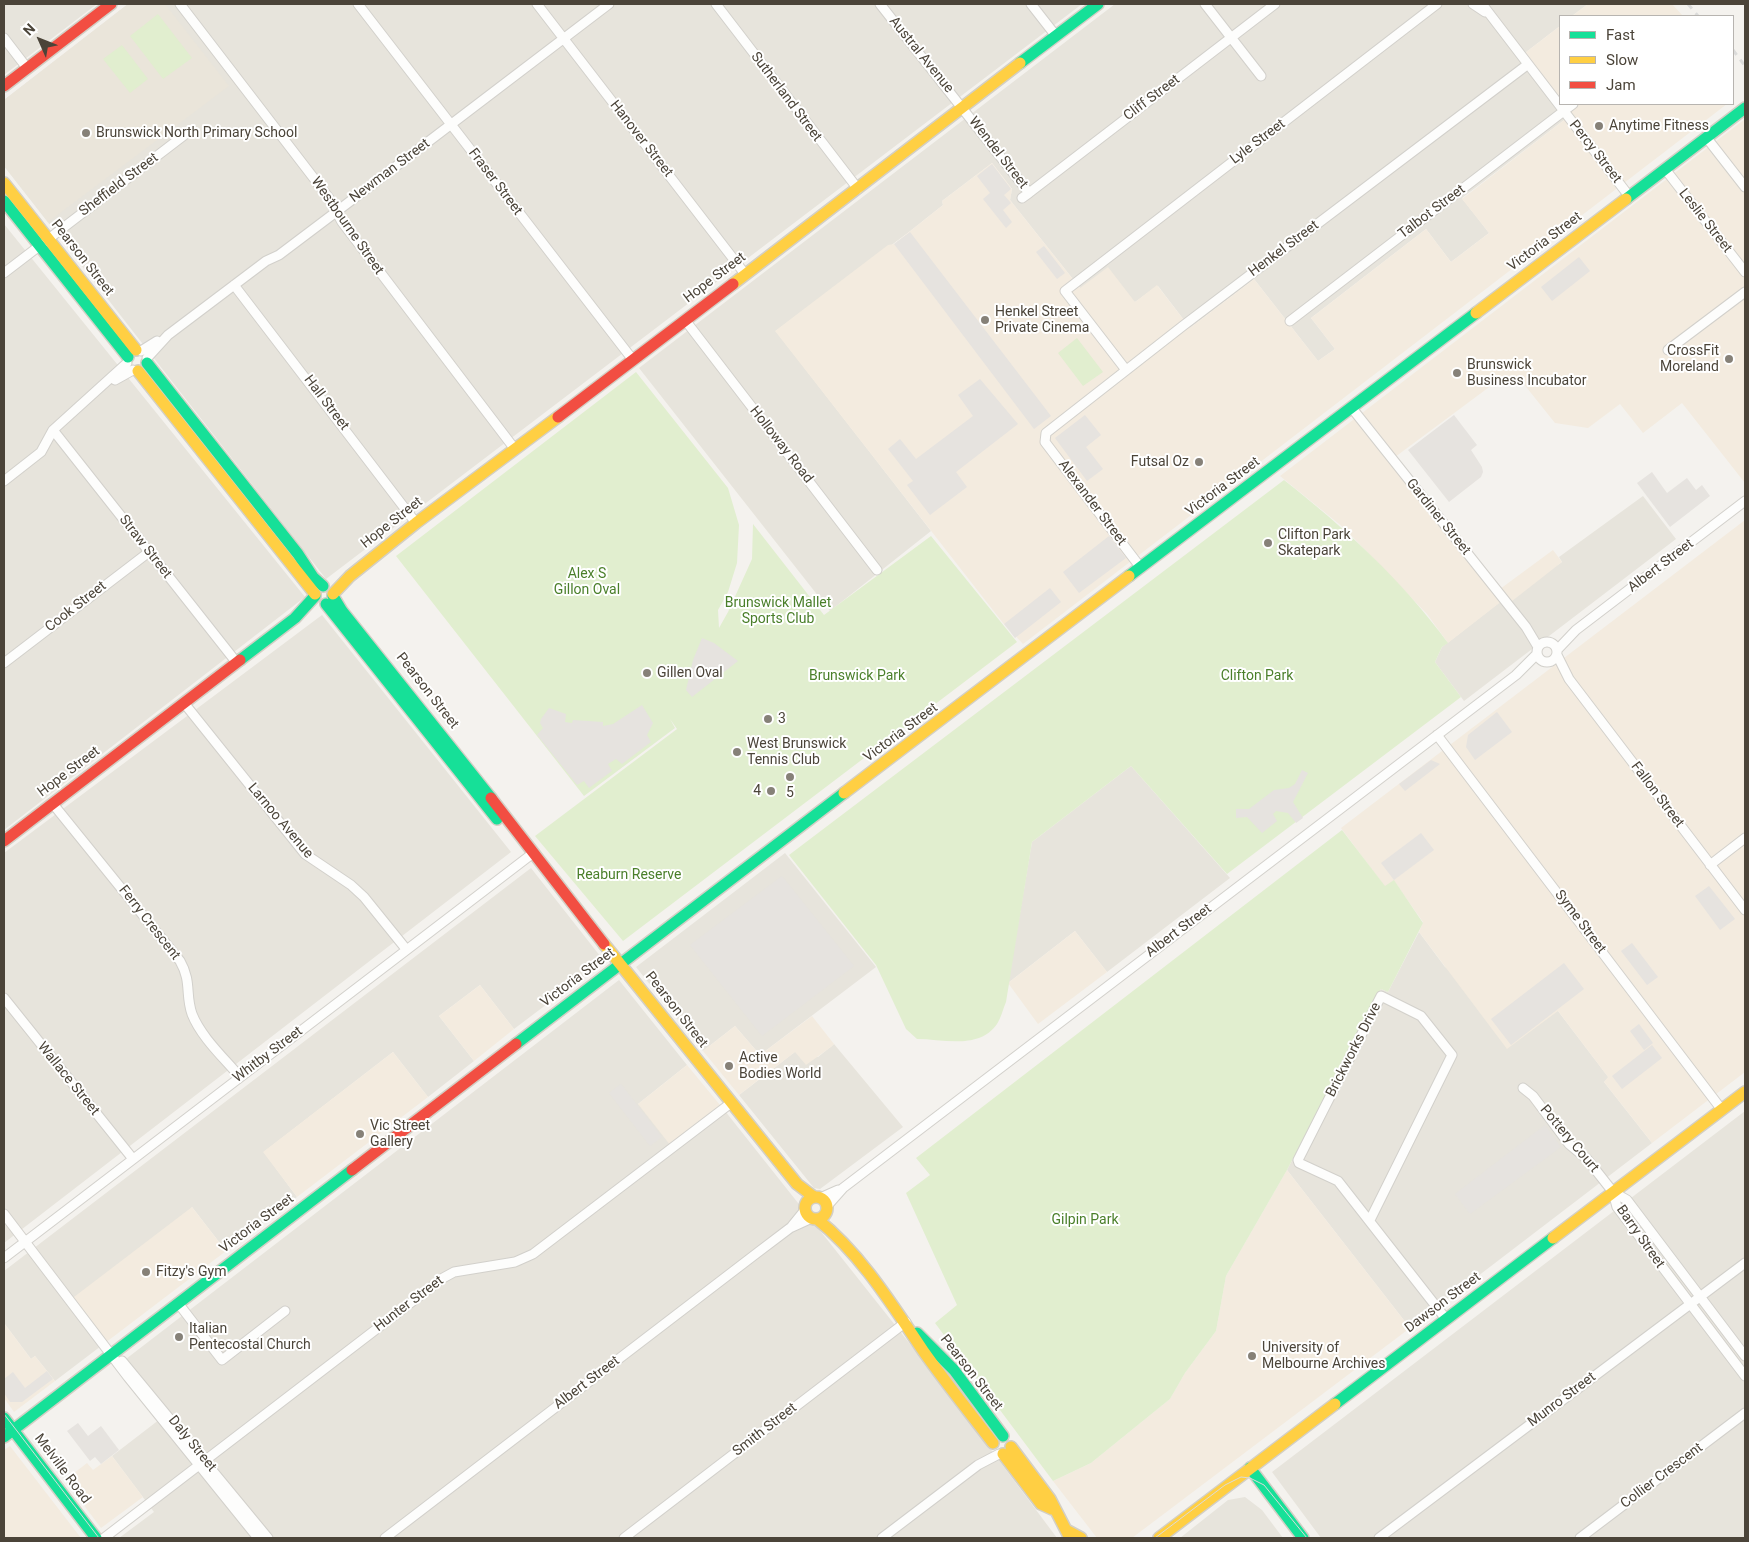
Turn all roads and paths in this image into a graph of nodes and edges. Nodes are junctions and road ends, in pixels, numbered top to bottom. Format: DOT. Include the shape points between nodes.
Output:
graph roads {
  1 [pos="111,4"];
  2 [pos="180,4"];
  3 [pos="358,4"];
  4 [pos="537,4"];
  5 [pos="609,4"];
  6 [pos="716,4"];
  7 [pos="880,4"];
  8 [pos="1031,4"];
  9 [pos="1098,4"];
  10 [pos="1205,4"];
  11 [pos="1275,4"];
  12 [pos="1437,4"];
  13 [pos="1473,4"];
  14 [pos="1482,4"];
  15 [pos="1488,14"];
  16 [pos="1056,36"];
  17 [pos="4,38"];
  18 [pos="1231,38"];
  19 [pos="564,39"];
  20 [pos="1527,65"];
  21 [pos="28,68"];
  22 [pos="1261,76"];
  23 [pos="4,86"];
  24 [pos="1572,105"];
  25 [pos="962,107"];
  26 [pos="1745,108"];
  27 [pos="1563,112"];
  28 [pos="451,125"];
  29 [pos="187,133"];
  30 [pos="1706,137"];
  31 [pos="1664,170"];
  32 [pos="4,183"];
  33 [pos="1745,187"];
  34 [pos="858,189"];
  35 [pos="1026,196"];
  36 [pos="1629,196"];
  37 [pos="4,201"];
  38 [pos="336,212"];
  39 [pos="43,242"];
  40 [pos="1745,272"];
  41 [pos="4,273"];
  42 [pos="745,274"];
  43 [pos="234,285"];
  44 [pos="1745,292"];
  45 [pos="685,320"];
  46 [pos="1290,321"];
  47 [pos="1668,350"];
  48 [pos="137,360"];
  49 [pos="633,360"];
  50 [pos="1126,370"];
  51 [pos="1352,408"];
  52 [pos="54,430"];
  53 [pos="1044,438"];
  54 [pos="514,448"];
  55 [pos="4,481"];
  56 [pos="1745,501"];
  57 [pos="416,523"];
  58 [pos="149,552"];
  59 [pos="1141,568"];
  60 [pos="877,570"];
  61 [pos="324,595"];
  62 [pos="1576,630"];
  63 [pos="1542,646"];
  64 [pos="1557,652"];
  65 [pos="237,662"];
  66 [pos="1546,662"];
  67 [pos="4,663"];
  68 [pos="1516,675"];
  69 [pos="1568,679"];
  70 [pos="184,703"];
  71 [pos="1437,735"];
  72 [pos="53,804"];
  73 [pos="1745,838"];
  74 [pos="4,841"];
  75 [pos="532,854"];
  76 [pos="1710,865"];
  77 [pos="1745,910"];
  78 [pos="406,949"];
  79 [pos="620,965"];
  80 [pos="4,998"];
  81 [pos="240,1077"];
  82 [pos="1523,1088"];
  83 [pos="1745,1092"];
  84 [pos="731,1103"];
  85 [pos="1722,1110"];
  86 [pos="133,1159"];
  87 [pos="1613,1192"];
  88 [pos="816,1208"];
  89 [pos="4,1214"];
  90 [pos="1370,1220"];
  91 [pos="25,1242"];
  92 [pos="4,1258"];
  93 [pos="1745,1263"];
  94 [pos="1699,1296"];
  95 [pos="178,1303"];
  96 [pos="1690,1304"];
  97 [pos="285,1311"];
  98 [pos="1446,1319"];
  99 [pos="910,1326"];
  100 [pos="112,1353"];
  101 [pos="1745,1356"];
  102 [pos="1745,1376"];
  103 [pos="1745,1413"];
  104 [pos="4,1418"];
  105 [pos="8,1433"];
  106 [pos="1000,1447"];
  107 [pos="202,1463"];
  108 [pos="1250,1468"];
  109 [pos="1069,1535"];
  110 [pos="96,1538"];
  111 [pos="104,1538"];
  112 [pos="258,1538"];
  113 [pos="268,1538"];
  114 [pos="385,1538"];
  115 [pos="624,1538"];
  116 [pos="882,1538"];
  117 [pos="1081,1538"];
  118 [pos="1159,1538"];
  119 [pos="1303,1538"];
  120 [pos="1379,1538"];
  121 [pos="1580,1538"];
  1 -- 21 [label="street"];
  2 -- 38 [label="street, Westbourne Street" via="329,198"];
  3 -- 28 [label="street, Fraser Street"];
  4 -- 19 [label="street, Hanover Street"];
  5 -- 19 [label="street, Newman Street"];
  6 -- 34 [label="street, Sutherland Street"];
  7 -- 25 [label="street, Austral Avenue"];
  8 -- 16 [label="street"];
  9 -- 16 [label="street, Hope Street"];
  10 -- 18 [label="street"];
  11 -- 18 [label="street, Cliff Street"];
  12 -- 50 [label="street, Lyle Street" via="1064,291"];
  13 -- 15 [label="street, Percy Street"];
  14 -- 15 [label="street, Percy Street"];
  15 -- 20 [label="street, Percy Street"];
  16 -- 25 [label="street, Hope Street"];
  17 -- 21 [label="street"];
  18 -- 22 [label="street"];
  18 -- 35 [label="street, Cliff Street"];
  19 -- 28 [label="street, Newman Street"];
  19 -- 42 [label="street, Hanover Street"];
  20 -- 27 [label="street, Percy Street"];
  20 -- 50 [label="street, Henkel Street"];
  21 -- 23 [label="street"];
  24 -- 27 [label="street, Talbot Street"];
  25 -- 34 [label="street, Hope Street"];
  25 -- 35 [label="street, Wendel Street"];
  26 -- 30 [label="street, Victoria Street"];
  27 -- 36 [label="street, Percy Street"];
  27 -- 46 [label="street, Talbot Street"];
  28 -- 38 [label="street, Newman Street"];
  28 -- 49 [label="street, Fraser Street"];
  29 -- 39 [label="street, Sheffield Street"];
  30 -- 31 [label="street, Victoria Street"];
  30 -- 33 [label="street"];
  31 -- 36 [label="street, Victoria Street"];
  31 -- 40 [label="street, Leslie Street"];
  32 -- 39 [label="street, Pearson Street"];
  34 -- 42 [label="street, Hope Street"];
  36 -- 51 [label="street, Victoria Street"];
  37 -- 39 [label="street, Pearson Street"];
  38 -- 43 [label="street, Newman Street"];
  38 -- 54 [label="street, Westbourne Street"];
  39 -- 41 [label="street, Sheffield Street"];
  39 -- 48 [label="street, Pearson Street"];
  42 -- 45 [label="street, Hope Street"];
  43 -- 48 [label="street, Newman Street"];
  43 -- 57 [label="street, Hall Street"];
  44 -- 47 [label="street"];
  45 -- 49 [label="street, Hope Street"];
  45 -- 60 [label="street, Holloway Road"];
  48 -- 52 [label="street, Newman Street"];
  48 -- 61 [label="street, Pearson Street" via="298,554"];
  49 -- 54 [label="street, Hope Street"];
  50 -- 53 [label="street, Henkel Street" via="1048,430"];
  51 -- 59 [label="street, Victoria Street"];
  51 -- 63 [label="street, Gardiner Street"];
  52 -- 55 [label="street, Newman Street" via="41,452"];
  52 -- 58 [label="street, Straw Street"];
  53 -- 59 [label="street, Alexander Street"];
  54 -- 57 [label="street, Hope Street"];
  56 -- 62 [label="street, Albert Street"];
  57 -- 61 [label="street, Hope Street"];
  58 -- 65 [label="street, Straw Street"];
  58 -- 67 [label="street, Cook Street"];
  59 -- 79 [label="street, Victoria Street"];
  61 -- 65 [label="street, Hope Street"];
  61 -- 75 [label="street, Pearson Street" via="457,772 511,836"];
  62 -- 63 [label="street, Albert Street"];
  62 -- 64 [label="street, Albert Street"];
  63 -- 64 [label="street, Fallon Street"];
  63 -- 66 [label="street, Fallon Street"];
  63 -- 68 [label="street, Albert Street"];
  64 -- 66 [label="street, Albert Street" via="1554,660"];
  64 -- 69 [label="street, Fallon Street"];
  65 -- 70 [label="street, Hope Street"];
  66 -- 68 [label="street, Albert Street"];
  66 -- 69 [label="street, Fallon Street"];
  68 -- 71 [label="street, Albert Street"];
  69 -- 76 [label="street, Fallon Street"];
  70 -- 72 [label="street, Hope Street"];
  70 -- 78 [label="street, Larnoo Avenue" via="305,854 351,884"];
  71 -- 85 [label="street, Syme Street"];
  71 -- 88 [label="street, Albert Street"];
  72 -- 74 [label="street, Hope Street"];
  72 -- 81 [label="street, Ferry Crescent" via="180,961 189,983 193,1016 199,1028"];
  73 -- 76 [label="street"];
  75 -- 78 [label="street, Whitby Street"];
  75 -- 79 [label="street, Pearson Street"];
  76 -- 77 [label="street, Fallon Street"];
  78 -- 81 [label="street, Whitby Street"];
  79 -- 84 [label="street, Pearson Street"];
  79 -- 95 [label="street, Victoria Street"];
  80 -- 86 [label="street, Wallace Street"];
  81 -- 86 [label="street, Whitby Street"];
  82 -- 87 [label="street, Pottery Court"];
  83 -- 85 [label="street, Dawson Street"];
  84 -- 88 [label="street, Pearson Street"];
  84 -- 107 [label="street, Hunter Street" via="533,1254 515,1262 448,1275"];
  85 -- 87 [label="street, Dawson Street"];
  86 -- 91 [label="street, Whitby Street"];
  87 -- 94 [label="street, Barry Street" via="1627,1200"];
  87 -- 96 [label="street, Barry Street" via="1617,1207"];
  87 -- 98 [label="street, Dawson Street"];
  88 -- 99 [label="street, Pearson Street"];
  88 -- 114 [label="street, Albert Street"];
  89 -- 91 [label="street, Daly Street"];
  90 -- 90 [label="street, Brickworks Drive" via="1452,1055 1421,1016 1381,996 1298,1160 1338,1181"];
  90 -- 98 [label="street, Brickworks Drive"];
  91 -- 92 [label="street, Whitby Street"];
  91 -- 100 [label="street, Daly Street"];
  93 -- 94 [label="street, Munro Street"];
  94 -- 96 [label="street, Munro Street"];
  94 -- 101 [label="street, Barry Street"];
  95 -- 97 [label="street" via="222,1360"];
  95 -- 100 [label="street, Victoria Street"];
  96 -- 102 [label="street, Barry Street"];
  96 -- 120 [label="street, Munro Street"];
  98 -- 108 [label="street, Dawson Street"];
  99 -- 106 [label="street, Pearson Street" via="924,1351"];
  99 -- 115 [label="street, Smith Street"];
  100 -- 105 [label="street, Victoria Street"];
  100 -- 107 [label="street, Daly Street"];
  103 -- 121 [label="street, Collier Crescent"];
  104 -- 105 [label="street, Melville Road"];
  105 -- 110 [label="street, Melville Road"];
  106 -- 109 [label="street, Pearson Street" via="1041,1504 1052,1509"];
  106 -- 116 [label="street"];
  107 -- 111 [label="street, Hunter Street"];
  107 -- 112 [label="street, Daly Street"];
  107 -- 113 [label="street, Daly Street"];
  108 -- 118 [label="street, Dawson Street"];
  108 -- 119 [label="street"];
  109 -- 117 [label="street, Pearson Street"];
}
